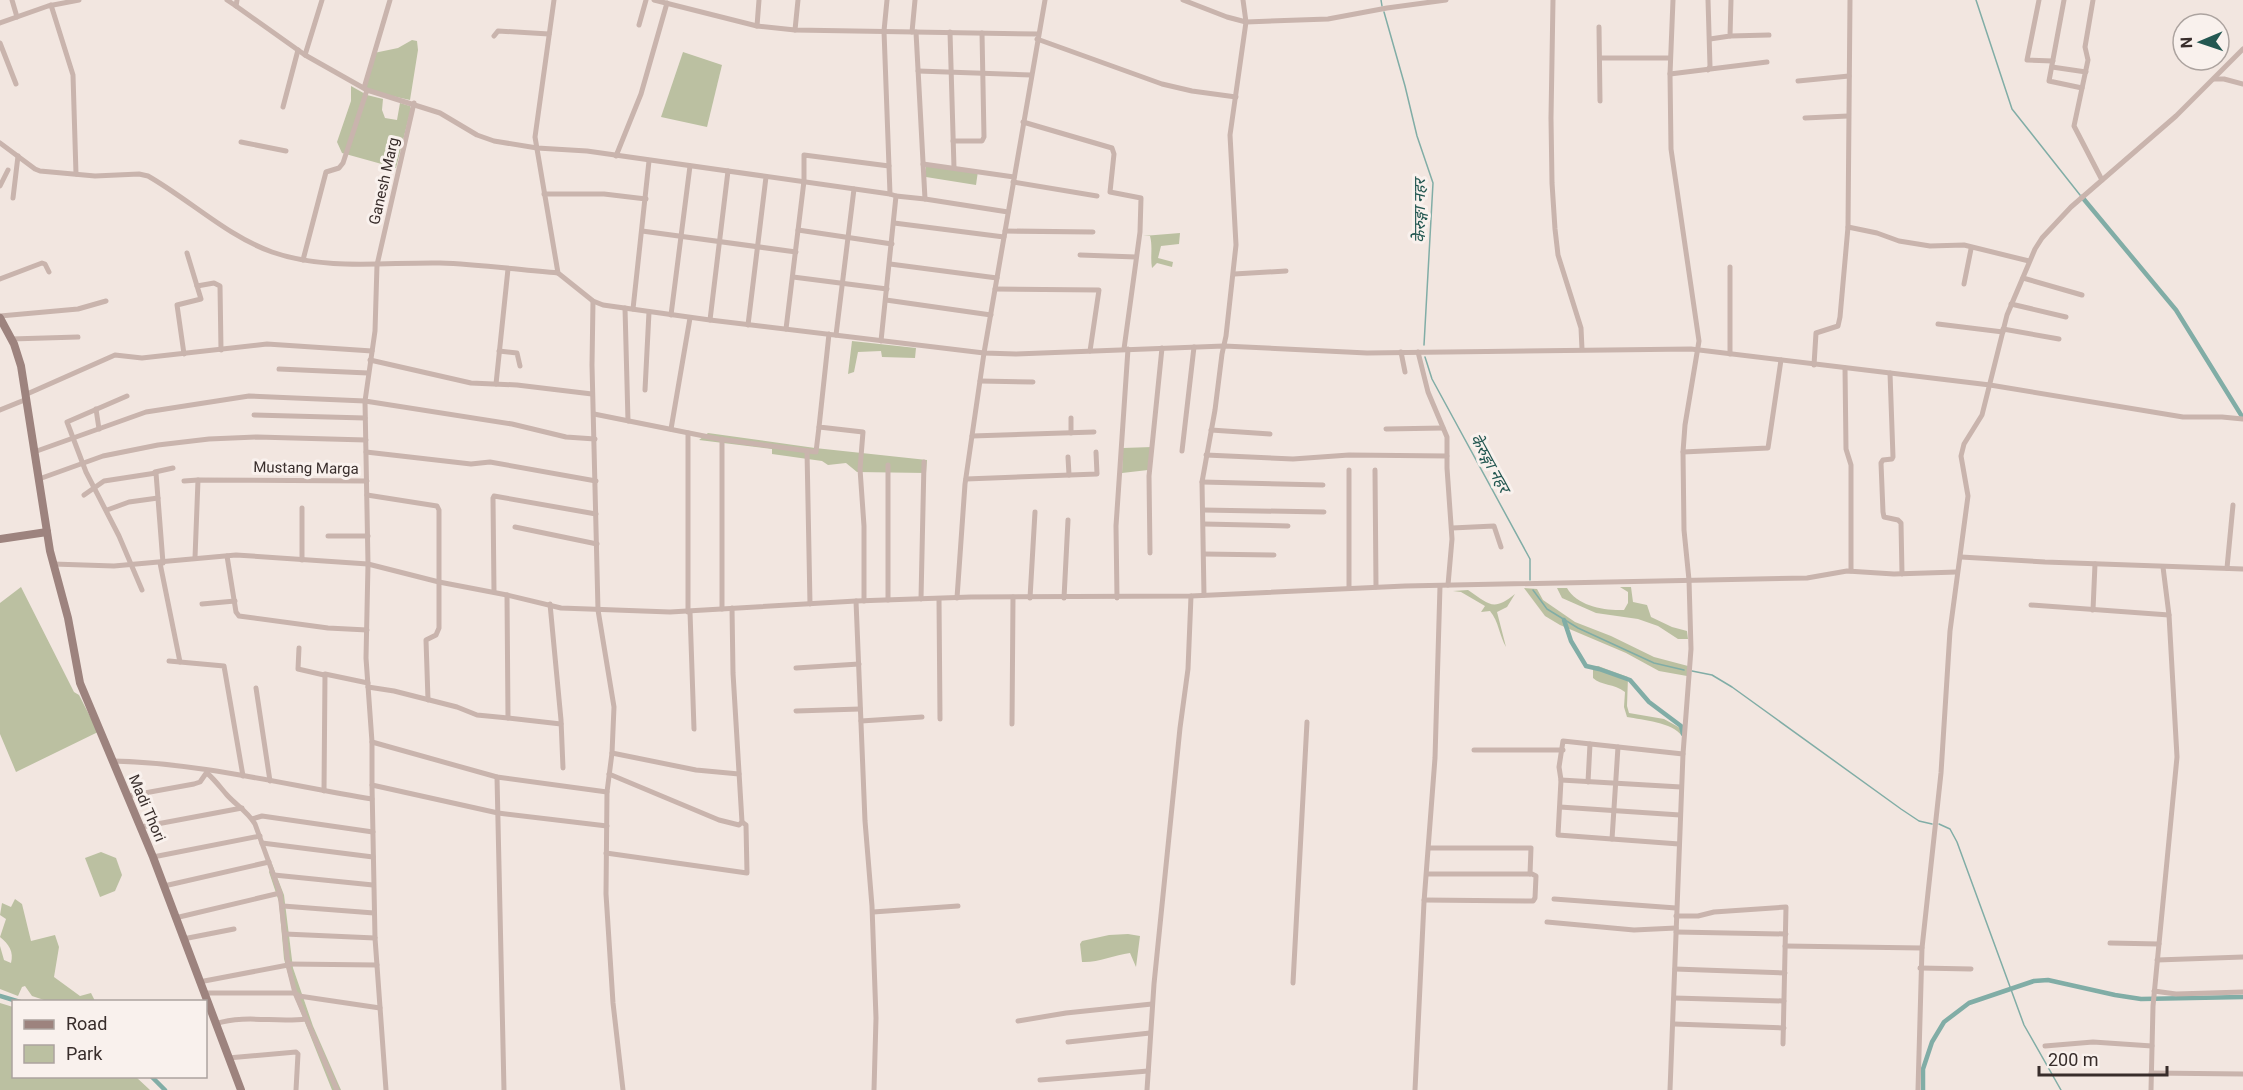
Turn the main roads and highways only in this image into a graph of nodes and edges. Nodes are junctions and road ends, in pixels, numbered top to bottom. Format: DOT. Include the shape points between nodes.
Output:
graph roads {
  1 [pos="0,317"];
  2 [pos="47,532"];
  3 [pos="0,539"];
  4 [pos="206,1000"];
  5 [pos="207,1001"];
  6 [pos="241,1090"];
  1 -- 2 [label="main road, Madi Thori" via="21,366"];
  2 -- 3 [label="main road"];
  2 -- 4 [label="main road, Madi Thori" via="81,683"];
  5 -- 6 [label="main road, Madi Thori"];
}
